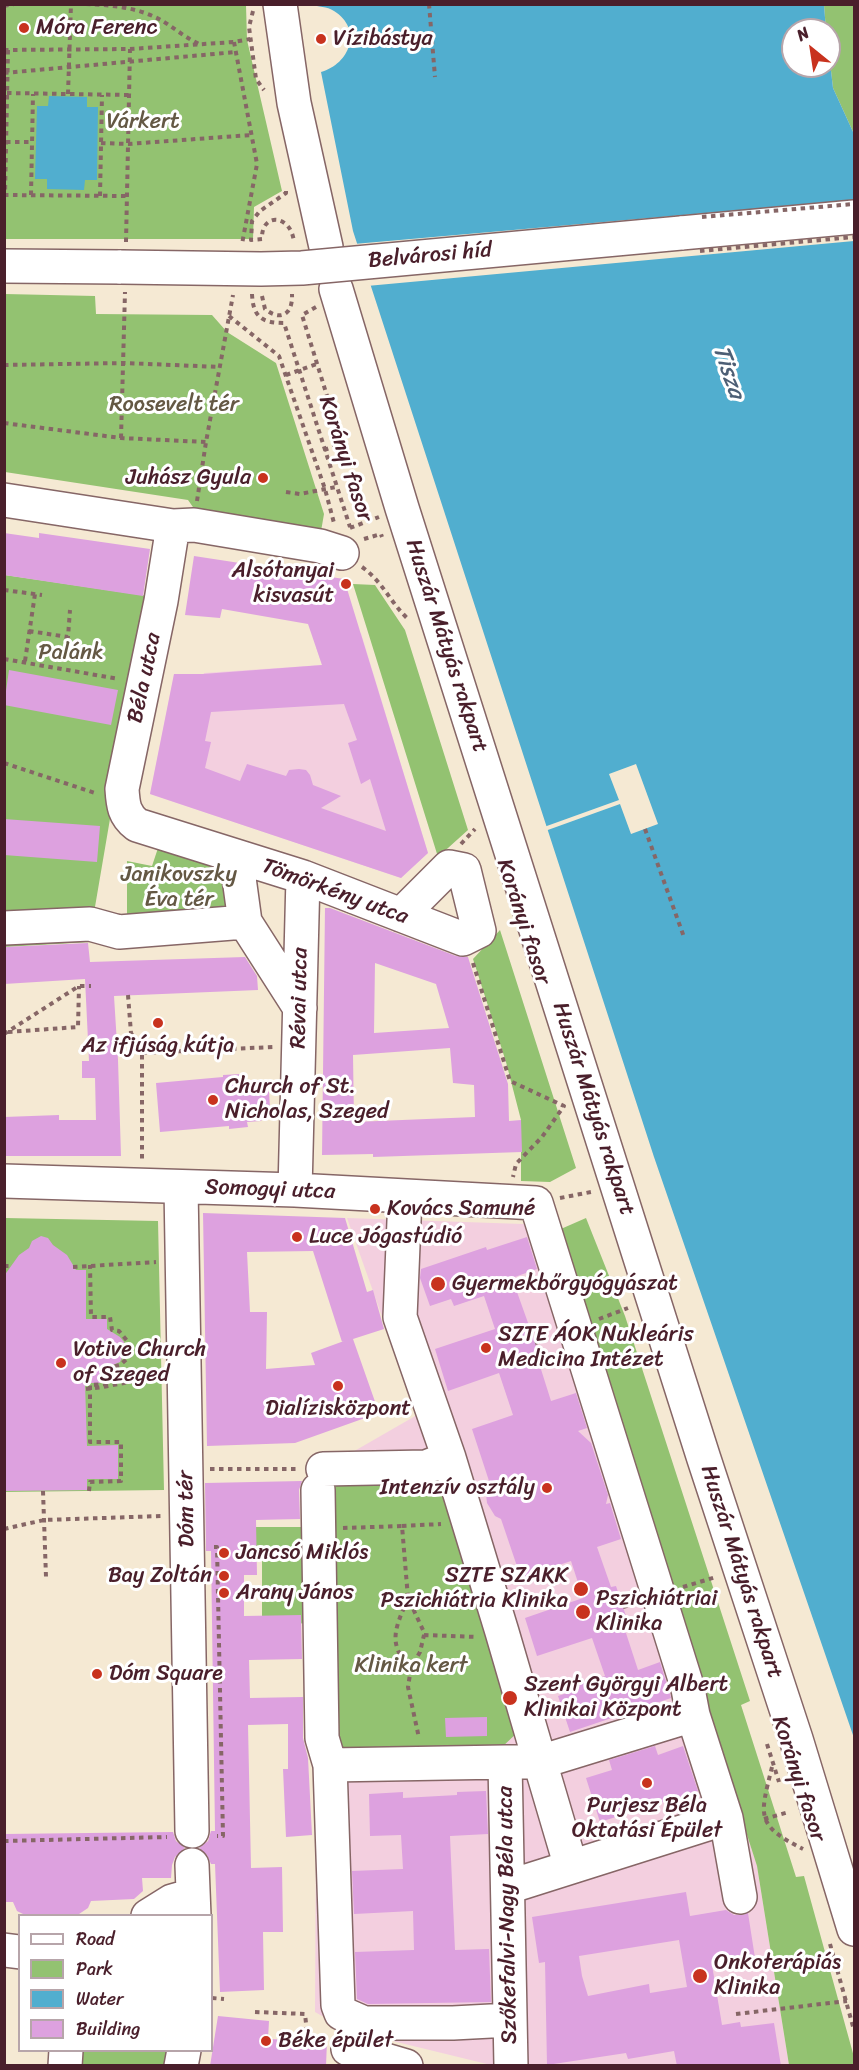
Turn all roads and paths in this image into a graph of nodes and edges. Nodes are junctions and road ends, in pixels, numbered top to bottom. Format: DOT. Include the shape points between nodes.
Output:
graph roads {
  1 [pos="14,4"];
  2 [pos="71,4"];
  3 [pos="86,4"];
  4 [pos="252,4"];
  5 [pos="280,4"];
  6 [pos="429,4"];
  7 [pos="4,6"];
  8 [pos="250,39"];
  9 [pos="200,44"];
  10 [pos="6,50"];
  11 [pos="69,51"];
  12 [pos="236,52"];
  13 [pos="68,68"];
  14 [pos="6,73"];
  15 [pos="435,77"];
  16 [pos="7,93"];
  17 [pos="33,94"];
  18 [pos="68,94"];
  19 [pos="267,94"];
  20 [pos="102,95"];
  21 [pos="129,95"];
  22 [pos="251,135"];
  23 [pos="6,142"];
  24 [pos="32,142"];
  25 [pos="101,143"];
  26 [pos="284,182"];
  27 [pos="31,195"];
  28 [pos="100,196"];
  29 [pos="127,196"];
  30 [pos="855,217"];
  31 [pos="252,221"];
  32 [pos="246,222"];
  33 [pos="294,243"];
  34 [pos="326,247"];
  35 [pos="4,266"];
  36 [pos="292,287"];
  37 [pos="262,290"];
  38 [pos="252,291"];
  39 [pos="337,291"];
  40 [pos="229,316"];
  41 [pos="317,364"];
  42 [pos="4,365"];
  43 [pos="220,367"];
  44 [pos="300,370"];
  45 [pos="285,375"];
  46 [pos="4,423"];
  47 [pos="206,442"];
  48 [pos="341,444"];
  49 [pos="324,450"];
  50 [pos="336,487"];
  51 [pos="325,489"];
  52 [pos="286,492"];
  53 [pos="4,500"];
  54 [pos="379,517"];
  55 [pos="366,522"];
  56 [pos="173,526"];
  57 [pos="350,539"];
  58 [pos="385,545"];
  59 [pos="4,590"];
  60 [pos="35,594"];
  61 [pos="42,595"];
  62 [pos="70,610"];
  63 [pos="407,611"];
  64 [pos="29,631"];
  65 [pos="4,658"];
  66 [pos="25,662"];
  67 [pos="119,679"];
  68 [pos="4,763"];
  69 [pos="100,795"];
  70 [pos="473,818"];
  71 [pos="137,825"];
  72 [pos="645,829"];
  73 [pos="477,836"];
  74 [pos="236,856"];
  75 [pos="303,878"];
  76 [pos="401,915"];
  77 [pos="245,922"];
  78 [pos="4,928"];
  79 [pos="684,937"];
  80 [pos="468,950"];
  81 [pos="91,986"];
  82 [pos="79,987"];
  83 [pos="128,995"];
  84 [pos="300,1008"];
  85 [pos="6,1033"];
  86 [pos="300,1046"];
  87 [pos="142,1053"];
  88 [pos="561,1095"];
  89 [pos="564,1106"];
  90 [pos="567,1117"];
  91 [pos="4,1181"];
  92 [pos="587,1181"];
  93 [pos="142,1185"];
  94 [pos="181,1187"];
  95 [pos="295,1190"];
  96 [pos="405,1197"];
  97 [pos="522,1202"];
  98 [pos="594,1202"];
  99 [pos="141,1263"];
  100 [pos="90,1265"];
  101 [pos="4,1266"];
  102 [pos="10,1266"];
  103 [pos="73,1267"];
  104 [pos="629,1308"];
  105 [pos="632,1318"];
  106 [pos="145,1379"];
  107 [pos="88,1389"];
  108 [pos="449,1458"];
  109 [pos="186,1469"];
  110 [pos="313,1476"];
  111 [pos="43,1491"];
  112 [pos="89,1491"];
  113 [pos="138,1516"];
  114 [pos="44,1520"];
  115 [pos="468,1522"];
  116 [pos="402,1526"];
  117 [pos="4,1529"];
  118 [pos="319,1529"];
  119 [pos="718,1576"];
  120 [pos="46,1577"];
  121 [pos="721,1587"];
  122 [pos="408,1598"];
  123 [pos="424,1635"];
  124 [pos="481,1637"];
  125 [pos="411,1668"];
  126 [pos="693,1714"];
  127 [pos="767,1744"];
  128 [pos="505,1762"];
  129 [pos="540,1762"];
  130 [pos="425,1764"];
  131 [pos="330,1765"];
  132 [pos="772,1766"];
  133 [pos="779,1784"];
  134 [pos="786,1803"];
  135 [pos="789,1812"];
  136 [pos="726,1818"];
  137 [pos="764,1819"];
  138 [pos="793,1822"];
  139 [pos="192,1831"];
  140 [pos="800,1840"];
  141 [pos="571,1867"];
  142 [pos="508,1887"];
  143 [pos="193,1892"];
  144 [pos="740,1897"];
  145 [pos="151,1914"];
  146 [pos="841,1932"];
  147 [pos="213,1998"];
  148 [pos="224,1999"];
  149 [pos="847,2001"];
  150 [pos="255,2012"];
  151 [pos="736,2014"];
  152 [pos="510,2020"];
  153 [pos="855,2030"];
  154 [pos="308,2041"];
  155 [pos="348,2049"];
  156 [pos="406,2066"];
  157 [pos="511,2066"];
  1 -- 7 [label="path"];
  2 -- 11 [label="path"];
  3 -- 9 [label="path" via="144,13"];
  4 -- 8 [label="path"];
  5 -- 34 [label="street" via="294,103"];
  6 -- 15 [label="path"];
  8 -- 9 [label="path"];
  8 -- 19 [label="path" via="256,79"];
  9 -- 11 [label="path"];
  10 -- 11 [label="path"];
  10 -- 14 [label="path"];
  11 -- 13 [label="path"];
  12 -- 13 [label="path"];
  13 -- 14 [label="path"];
  13 -- 18 [label="path"];
  14 -- 16 [label="path"];
  16 -- 17 [label="path"];
  16 -- 23 [label="path"];
  17 -- 18 [label="path"];
  17 -- 24 [label="path"];
  18 -- 20 [label="path"];
  20 -- 21 [label="path"];
  20 -- 25 [label="path"];
  22 -- 25 [label="path"];
  23 -- 24 [label="path"];
  23 -- 27 [label="path" via="5,195"];
  24 -- 27 [label="path"];
  25 -- 28 [label="path"];
  26 -- 31 [label="path" via="286,193"];
  27 -- 28 [label="path"];
  28 -- 29 [label="path"];
  30 -- 35 [label="street, Belvárosi híd, bridge" via="302,268"];
  31 -- 32 [label="path"];
  31 -- 33 [label="path" via="251,240 262,239 261,230 273,220 289,225"];
  36 -- 37 [label="path" via="293,302 281,316 265,309"];
  38 -- 44 [label="path, Korányi fasor" via="253,309 261,318 284,323"];
  39 -- 41 [label="path" via="302,315"];
  39 -- 146 [label="street, Huszár Mátyás rakpart" via="424,576 796,1739"];
  40 -- 45 [label="path" via="279,356"];
  41 -- 44 [label="path"];
  41 -- 48 [label="path"];
  42 -- 43 [label="path" via="124,363"];
  44 -- 45 [label="path"];
  44 -- 49 [label="path, Korányi fasor"];
  45 -- 51 [label="path"];
  46 -- 47 [label="path" via="121,438"];
  48 -- 49 [label="path"];
  48 -- 55 [label="path"];
  49 -- 50 [label="path, Korányi fasor"];
  50 -- 51 [label="path"];
  50 -- 57 [label="path, Korányi fasor"];
  51 -- 52 [label="path" via="300,494"];
  51 -- 57 [label="path"];
  53 -- 56 [label="street"];
  54 -- 55 [label="path"];
  55 -- 57 [label="path"];
  56 -- 57 [label="street" via="194,525 320,546"];
  56 -- 71 [label="street, Béla utca" via="122,789 128,818"];
  57 -- 58 [label="path, Korányi fasor" via="381,534"];
  57 -- 63 [label="path" via="400,612 411,621"];
  59 -- 60 [label="path"];
  60 -- 61 [label="path"];
  60 -- 64 [label="path"];
  62 -- 64 [label="path" via="68,637"];
  64 -- 66 [label="path"];
  65 -- 66 [label="path"];
  66 -- 67 [label="path"];
  68 -- 69 [label="path"];
  70 -- 73 [label="path, Korányi fasor"];
  71 -- 74 [label="street, Tömörkény utca"];
  72 -- 79 [label="path"];
  74 -- 75 [label="street, Tömörkény utca"];
  74 -- 77 [label="street"];
  75 -- 76 [label="street, Tömörkény utca"];
  75 -- 84 [label="street, Révai utca"];
  76 -- 80 [label="street, Tömörkény utca"];
  76 -- 80 [label="street" via="449,867 464,870 479,931"];
  77 -- 78 [label="street" via="118,932 90,924"];
  77 -- 84 [label="street"];
  80 -- 89 [label="path" via="510,1081"];
  81 -- 82 [label="path"];
  82 -- 85 [label="path"];
  82 -- 85 [label="path" via="78,1027"];
  83 -- 87 [label="path" via="131,1033"];
  84 -- 86 [label="street, Révai utca"];
  86 -- 87 [label="path"];
  86 -- 95 [label="street, Révai utca"];
  87 -- 93 [label="path"];
  88 -- 89 [label="path"];
  89 -- 90 [label="path"];
  89 -- 97 [label="path" via="516,1164"];
  91 -- 93 [label="street, Somogyi utca"];
  92 -- 98 [label="path"];
  93 -- 94 [label="street, Somogyi utca"];
  94 -- 95 [label="street, Somogyi utca"];
  94 -- 109 [label="street, Dóm tér"];
  95 -- 96 [label="street, Somogyi utca"];
  96 -- 97 [label="street, Somogyi utca"];
  96 -- 108 [label="street, Szőkefalvi-Nagy Béla utca" via="400,1317"];
  97 -- 126 [label="street" via="574,1329"];
  99 -- 100 [label="path"];
  100 -- 103 [label="path"];
  100 -- 107 [label="path" via="91,1317 110,1317 112,1330 119,1331 129,1343 130,1356 109,1368 108,1384 90,1385"];
  101 -- 102 [label="path"];
  104 -- 105 [label="path"];
  106 -- 107 [label="path"];
  107 -- 112 [label="path" via="90,1442 121,1442 121,1481 90,1482"];
  108 -- 110 [label="street" via="426,1467"];
  108 -- 115 [label="street, Szőkefalvi-Nagy Béla utca"];
  109 -- 110 [label="path"];
  109 -- 139 [label="street, Dóm tér"];
  110 -- 118 [label="street"];
  111 -- 114 [label="path"];
  113 -- 114 [label="path"];
  114 -- 117 [label="path"];
  114 -- 120 [label="path"];
  115 -- 116 [label="path"];
  115 -- 129 [label="street, Szőkefalvi-Nagy Béla utca"];
  116 -- 118 [label="path"];
  116 -- 122 [label="path"];
  118 -- 131 [label="street" via="322,1738"];
  119 -- 121 [label="path"];
  122 -- 123 [label="path"];
  122 -- 125 [label="path" via="394,1642 400,1657"];
  123 -- 124 [label="path"];
  123 -- 125 [label="path"];
  125 -- 130 [label="path" via="408,1687"];
  126 -- 129 [label="street"];
  126 -- 136 [label="street"];
  127 -- 132 [label="path, Korányi fasor"];
  128 -- 129 [label="street, Szőkefalvi-Nagy Béla utca"];
  128 -- 130 [label="street"];
  128 -- 142 [label="street, Szőkefalvi-Nagy Béla utca"];
  129 -- 141 [label="street, Szőkefalvi-Nagy Béla utca"];
  130 -- 131 [label="street"];
  131 -- 152 [label="street" via="341,2013 364,2023"];
  132 -- 133 [label="path, Korányi fasor"];
  132 -- 137 [label="path"];
  134 -- 135 [label="path, Korányi fasor"];
  135 -- 137 [label="path"];
  135 -- 138 [label="path, Korányi fasor"];
  136 -- 141 [label="street"];
  136 -- 144 [label="street"];
  137 -- 140 [label="path, Korányi fasor" via="772,1832 803,1850"];
  141 -- 142 [label="street"];
  142 -- 152 [label="street, Szőkefalvi-Nagy Béla utca"];
  143 -- 145 [label="street"];
  146 -- 149 [label="path"];
  147 -- 148 [label="path"];
  149 -- 151 [label="path"];
  149 -- 153 [label="path"];
  150 -- 154 [label="path" via="305,2014"];
  152 -- 157 [label="street, Szőkefalvi-Nagy Béla utca"];
  155 -- 156 [label="street"];
}
